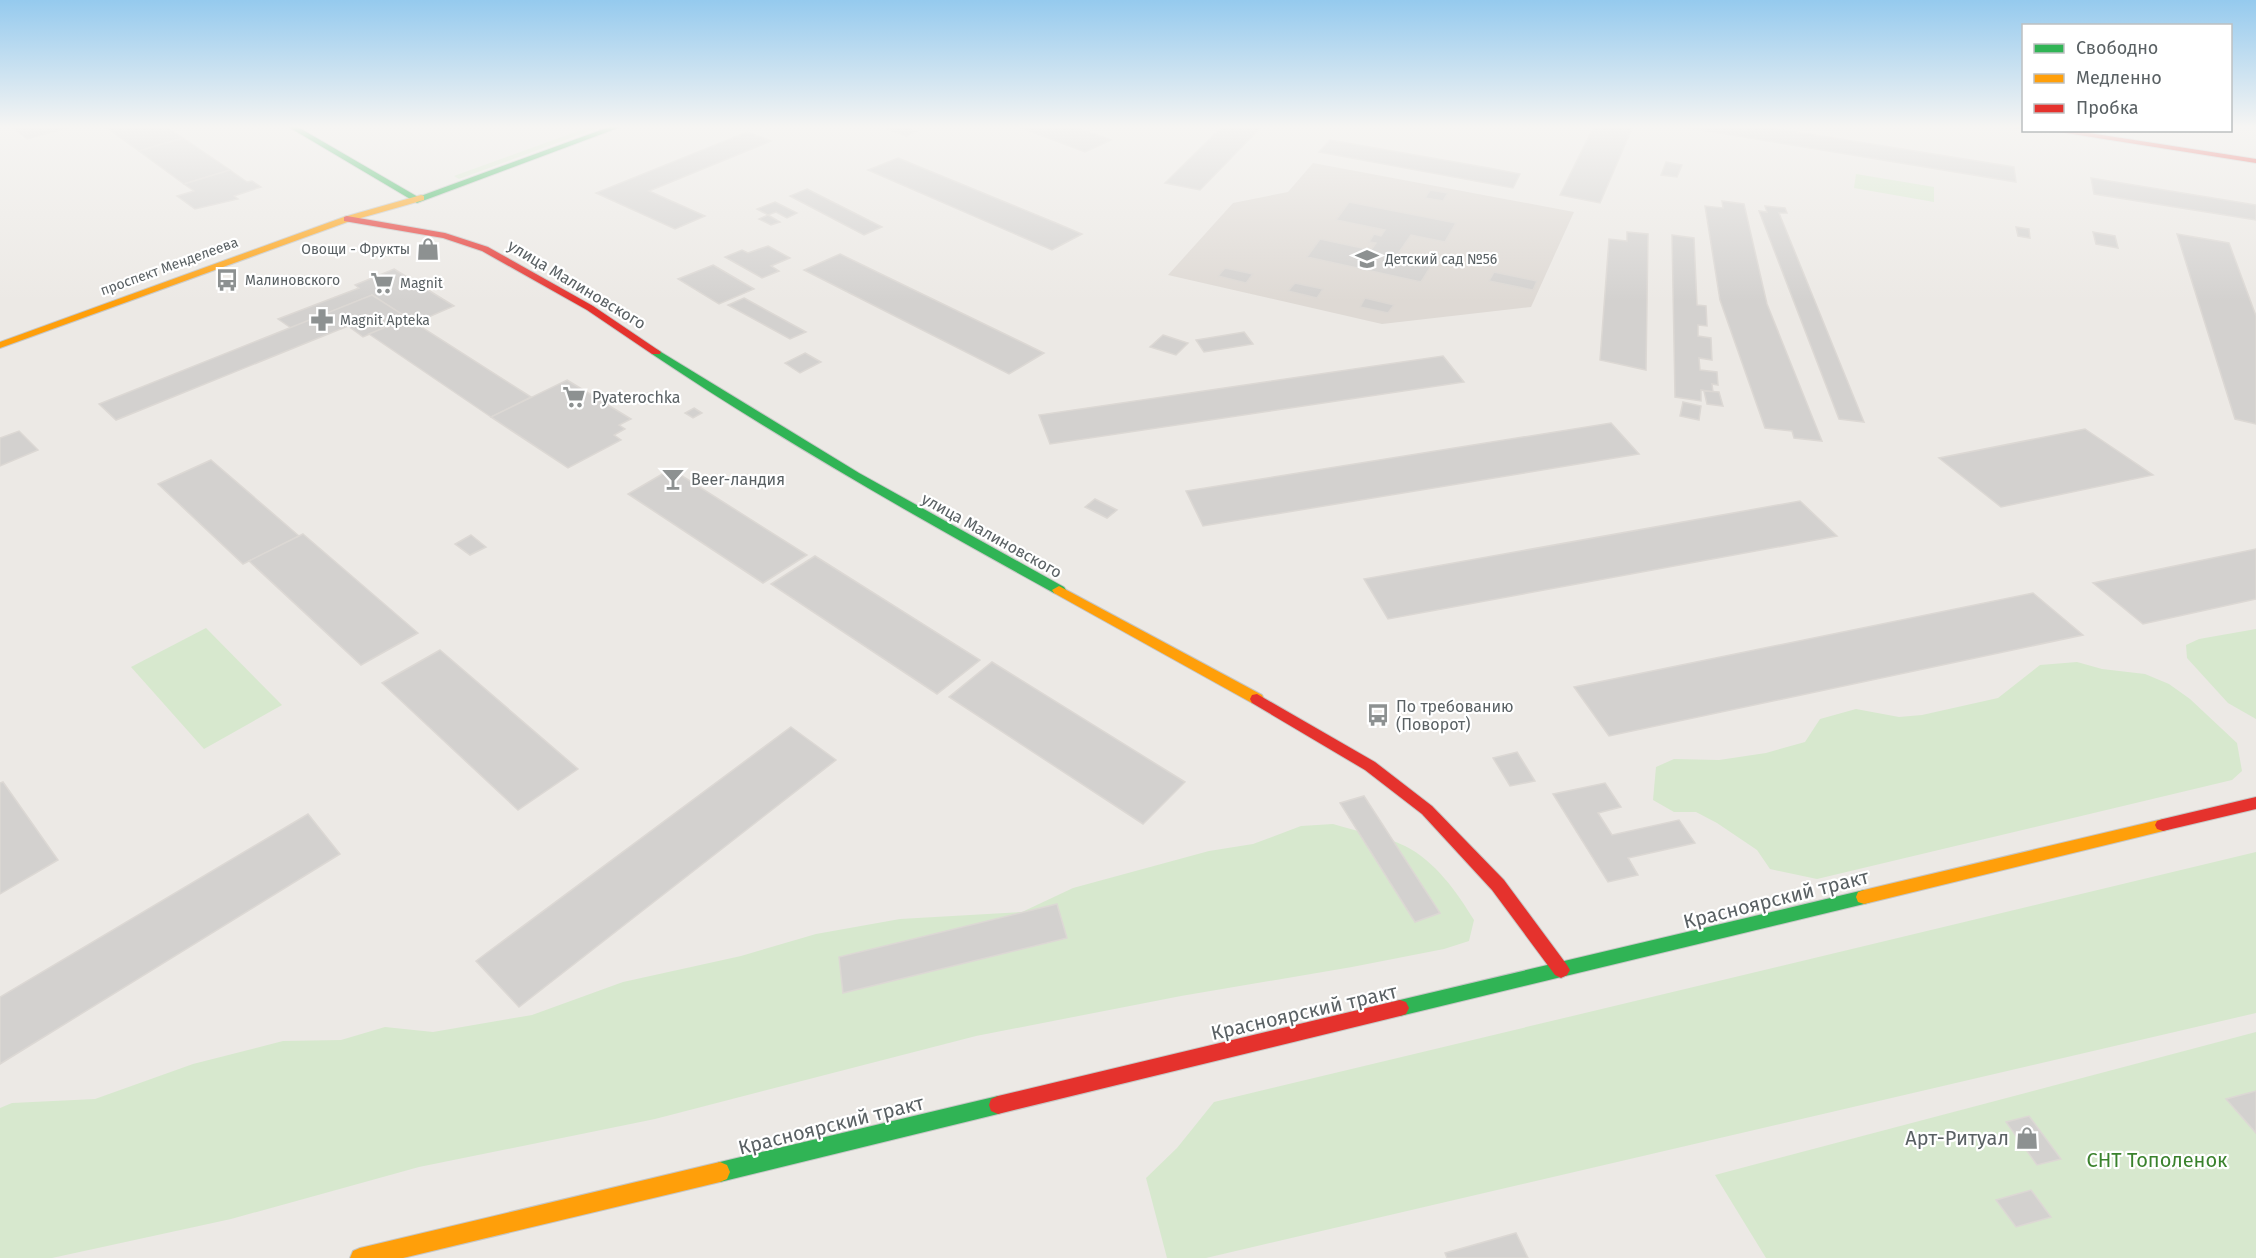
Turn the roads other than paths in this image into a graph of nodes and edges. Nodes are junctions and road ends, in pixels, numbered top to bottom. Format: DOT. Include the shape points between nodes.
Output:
graph roads {
  1 [pos="389,185"];
  2 [pos="413,185"];
  3 [pos="459,185"];
  4 [pos="398,190"];
  5 [pos="417,200"];
  6 [pos="348,218"];
  7 [pos="0,345"];
  8 [pos="2256,803"];
  9 [pos="1561,970"];
  10 [pos="360,1258"];
  1 -- 4 [label="street"];
  2 -- 4 [label="street, проспект Менделеева"];
  3 -- 5 [label="street, проспект Менделеева"];
  4 -- 5 [label="street"];
  4 -- 6 [label="street, проспект Менделеева"];
  5 -- 6 [label="street, проспект Менделеева"];
  6 -- 7 [label="street, проспект Менделеева"];
  6 -- 9 [label="street, улица Малиновского" via="445,236 504,259 623,328 731,403 878,491 1314,731 1370,766 1427,810 1498,885"];
  8 -- 9 [label="street, Красноярский тракт"];
  9 -- 10 [label="street, Красноярский тракт"];
}
